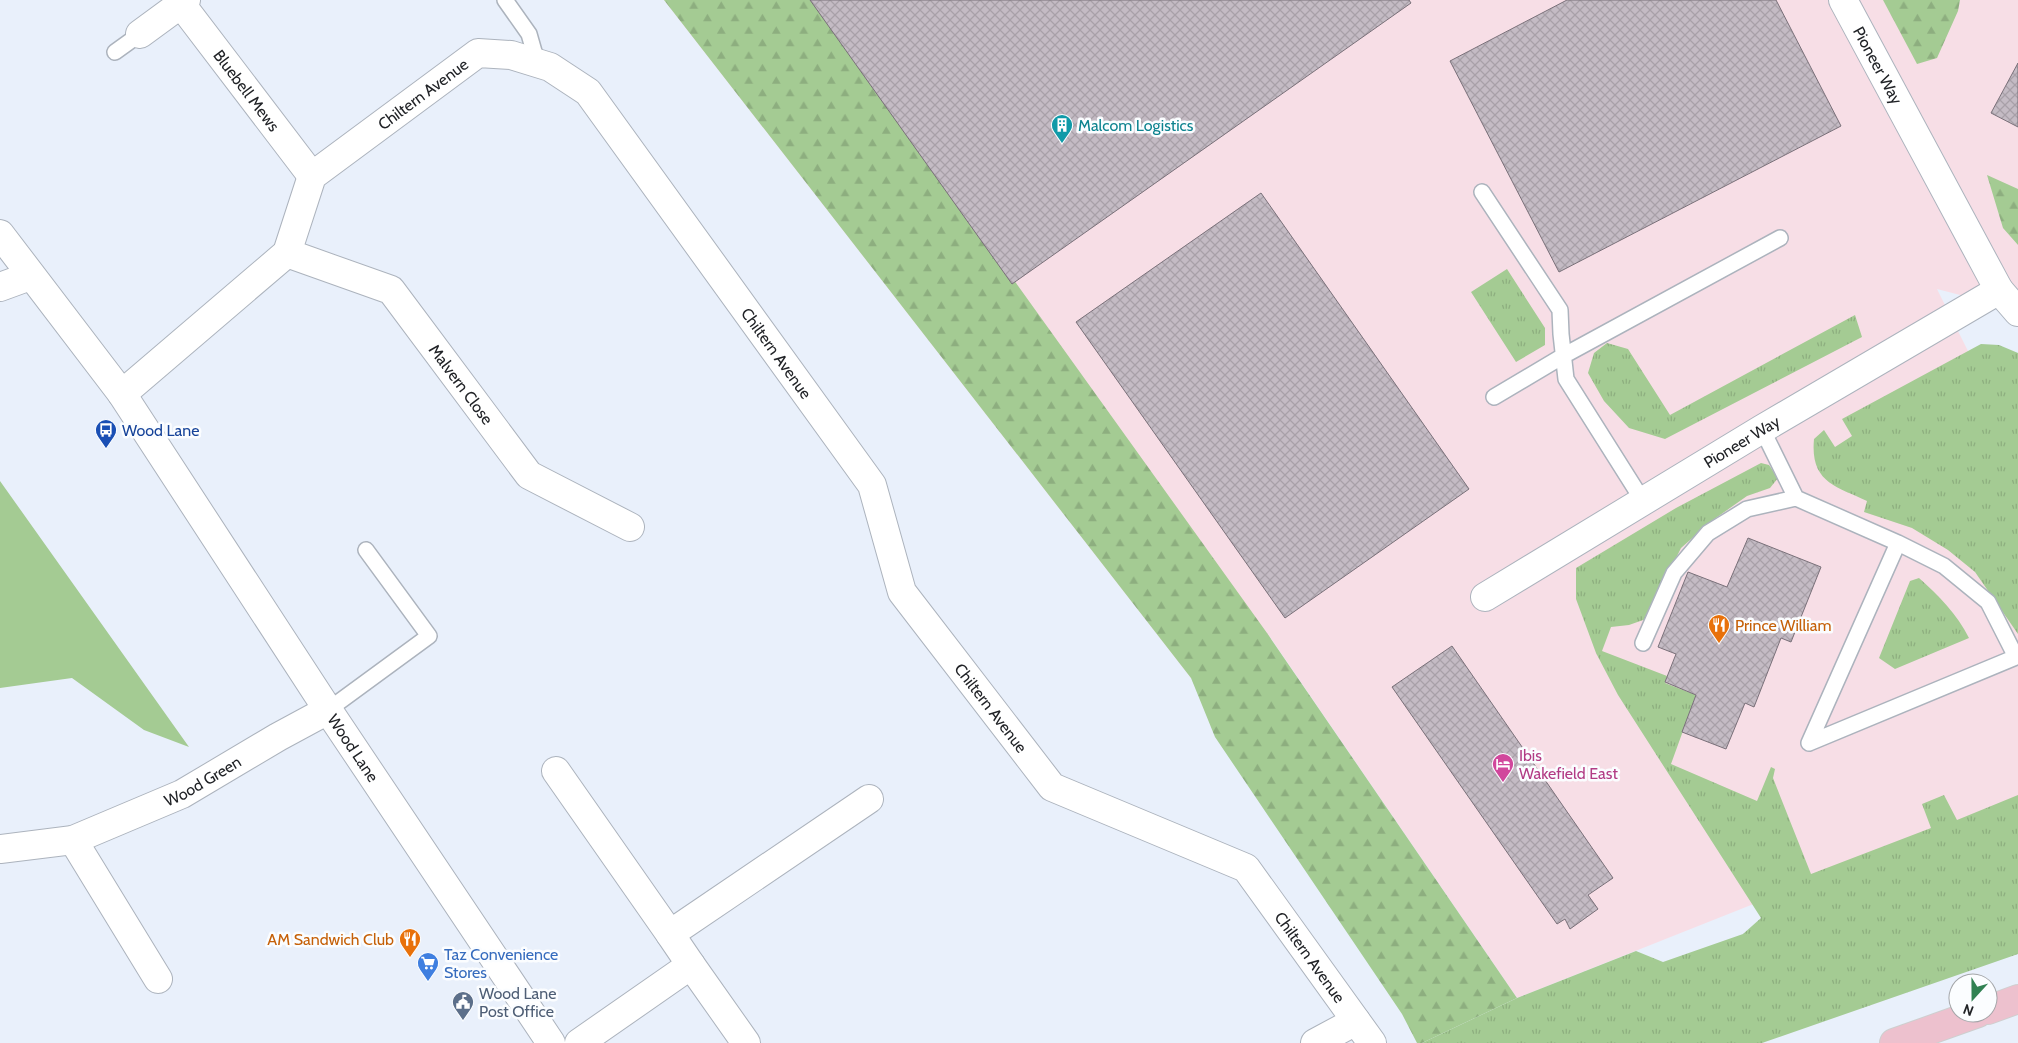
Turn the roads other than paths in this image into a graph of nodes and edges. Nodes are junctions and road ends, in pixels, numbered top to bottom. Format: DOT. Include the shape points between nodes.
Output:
graph roads {
  1 [pos="505,0"];
  2 [pos="1843,0"];
  3 [pos="184,2"];
  4 [pos="140,34"];
  5 [pos="115,52"];
  6 [pos="537,62"];
  7 [pos="312,176"];
  8 [pos="1482,192"];
  9 [pos="0,234"];
  10 [pos="1780,238"];
  11 [pos="287,253"];
  12 [pos="30,276"];
  13 [pos="0,287"];
  14 [pos="1998,290"];
  15 [pos="2018,312"];
  16 [pos="1563,356"];
  17 [pos="122,394"];
  18 [pos="1494,397"];
  19 [pos="1762,429"];
  20 [pos="1796,498"];
  21 [pos="1644,501"];
  22 [pos="630,527"];
  23 [pos="1898,543"];
  24 [pos="366,550"];
  25 [pos="1485,597"];
  26 [pos="1643,643"];
  27 [pos="328,710"];
  28 [pos="556,771"];
  29 [pos="869,799"];
  30 [pos="73,840"];
  31 [pos="0,849"];
  32 [pos="670,934"];
  33 [pos="691,965"];
  34 [pos="158,979"];
  35 [pos="2018,999"];
  36 [pos="1998,1006"];
  37 [pos="1356,1021"];
  38 [pos="1950,1023"];
  39 [pos="539,1039"];
  40 [pos="579,1043"];
  41 [pos="746,1043"];
  42 [pos="1315,1043"];
  43 [pos="1372,1043"];
  44 [pos="1894,1043"];
  1 -- 6 [label="lane" via="529,34"];
  2 -- 14 [label="street, Pioneer Way"];
  3 -- 4 [label="street, Bluebell Mews"];
  3 -- 7 [label="street, Bluebell Mews"];
  4 -- 5 [label="lane"];
  6 -- 7 [label="street, Chiltern Avenue" via="511,55 478,53"];
  6 -- 37 [label="street, Chiltern Avenue" via="588,92 872,485 902,592 1052,787 1246,868"];
  7 -- 11 [label="street"];
  8 -- 16 [label="lane" via="1560,310"];
  9 -- 12 [label="street, Wood Lane"];
  10 -- 16 [label="lane"];
  11 -- 17 [label="street"];
  11 -- 22 [label="street, Malvern Close" via="391,290 529,475"];
  12 -- 13 [label="street"];
  12 -- 17 [label="street, Wood Lane"];
  14 -- 15 [label="street, Pioneer Way"];
  14 -- 19 [label="street, Pioneer Way"];
  16 -- 18 [label="lane"];
  16 -- 21 [label="lane" via="1566,378"];
  17 -- 27 [label="street, Wood Lane"];
  19 -- 20 [label="lane"];
  19 -- 21 [label="street, Pioneer Way"];
  20 -- 23 [label="lane"];
  20 -- 26 [label="lane" via="1747,509 1708,532 1674,573"];
  21 -- 25 [label="street, Pioneer Way"];
  23 -- 23 [label="lane" via="1944,566 1988,602 2016,657 1810,743"];
  24 -- 27 [label="lane" via="429,636"];
  27 -- 30 [label="street, Wood Green" via="182,794"];
  27 -- 39 [label="street, Wood Lane"];
  28 -- 32 [label="street"];
  29 -- 32 [label="street"];
  30 -- 31 [label="street, Wood Green"];
  30 -- 34 [label="street"];
  32 -- 33 [label="street"];
  33 -- 40 [label="street"];
  33 -- 41 [label="street"];
  35 -- 36 [label="main road"];
  37 -- 42 [label="street"];
  37 -- 43 [label="street, Chiltern Avenue"];
  38 -- 44 [label="main road"];
}
